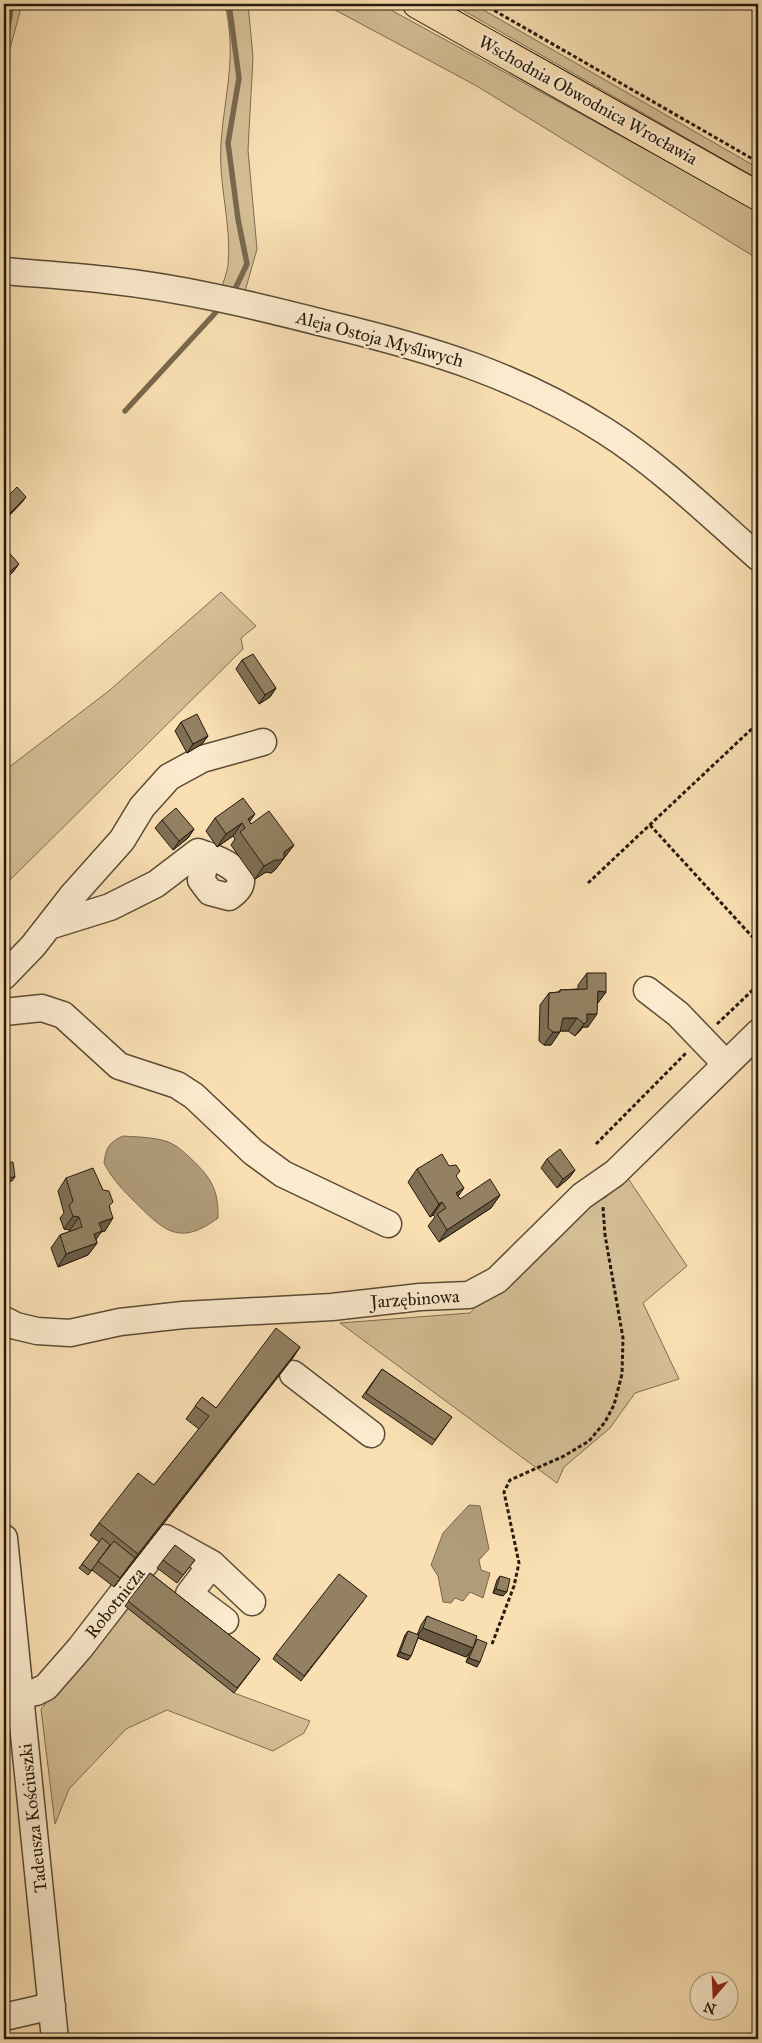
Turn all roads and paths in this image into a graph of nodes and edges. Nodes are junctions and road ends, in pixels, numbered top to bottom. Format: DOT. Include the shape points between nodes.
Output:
graph roads {
  1 [pos="417,4"];
  2 [pos="483,4"];
  3 [pos="758,162"];
  4 [pos="758,196"];
  5 [pos="4,271"];
  6 [pos="758,557"];
  7 [pos="758,723"];
  8 [pos="263,742"];
  9 [pos="650,825"];
  10 [pos="207,855"];
  11 [pos="588,883"];
  12 [pos="49,926"];
  13 [pos="758,943"];
  14 [pos="4,976"];
  15 [pos="758,985"];
  16 [pos="647,990"];
  17 [pos="4,1012"];
  18 [pos="758,1032"];
  19 [pos="702,1038"];
  20 [pos="726,1064"];
  21 [pos="596,1144"];
  22 [pos="601,1182"];
  23 [pos="388,1224"];
  24 [pos="4,1320"];
  25 [pos="294,1374"];
  26 [pos="371,1434"];
  27 [pos="4,1538"];
  28 [pos="212,1564"];
  29 [pos="252,1602"];
  30 [pos="225,1621"];
  31 [pos="492,1644"];
  32 [pos="21,1695"];
  33 [pos="52,2006"];
  34 [pos="4,2017"];
  35 [pos="55,2039"];
  1 -- 4 [label="main road, Wschodnia Obwodnica Wrocławia"];
  2 -- 3 [label="path"];
  5 -- 6 [label="street, Aleja Ostoja Myśliwych" via="108,280 185,292 326,323 462,361 534,390 606,432 668,478"];
  7 -- 9 [label="path"];
  8 -- 12 [label="street" via="202,758 169,777 142,807 122,840"];
  9 -- 11 [label="path"];
  9 -- 13 [label="path"];
  10 -- 12 [label="street" via="198,852 156,884 110,907"];
  12 -- 14 [label="street"];
  15 -- 19 [label="path"];
  16 -- 19 [label="street"];
  17 -- 23 [label="street" via="42,1008 63,1015 119,1066 177,1085 194,1096 253,1152 283,1174"];
  18 -- 20 [label="street, Jarzębinowa"];
  19 -- 20 [label="street"];
  19 -- 21 [label="path"];
  20 -- 22 [label="street, Jarzębinowa"];
  22 -- 24 [label="street, Jarzębinowa" via="582,1196 497,1280 469,1295 420,1297 332,1317 261,1309 129,1321 70,1333 37,1331"];
  22 -- 31 [label="path" via="605,1235 623,1338 622,1374 614,1405 605,1422 589,1440 564,1456 510,1480 504,1492 519,1563 514,1586"];
  25 -- 26 [label="street"];
  27 -- 32 [label="street, Tadeusza Kościuszki"];
  28 -- 29 [label="street"];
  28 -- 30 [label="street" via="189,1594"];
  28 -- 32 [label="street, Robotnicza" via="165,1538 46,1687"];
  32 -- 33 [label="street, Tadeusza Kościuszki"];
  33 -- 34 [label="street"];
  33 -- 35 [label="street, Tadeusza Kościuszki"];
}
